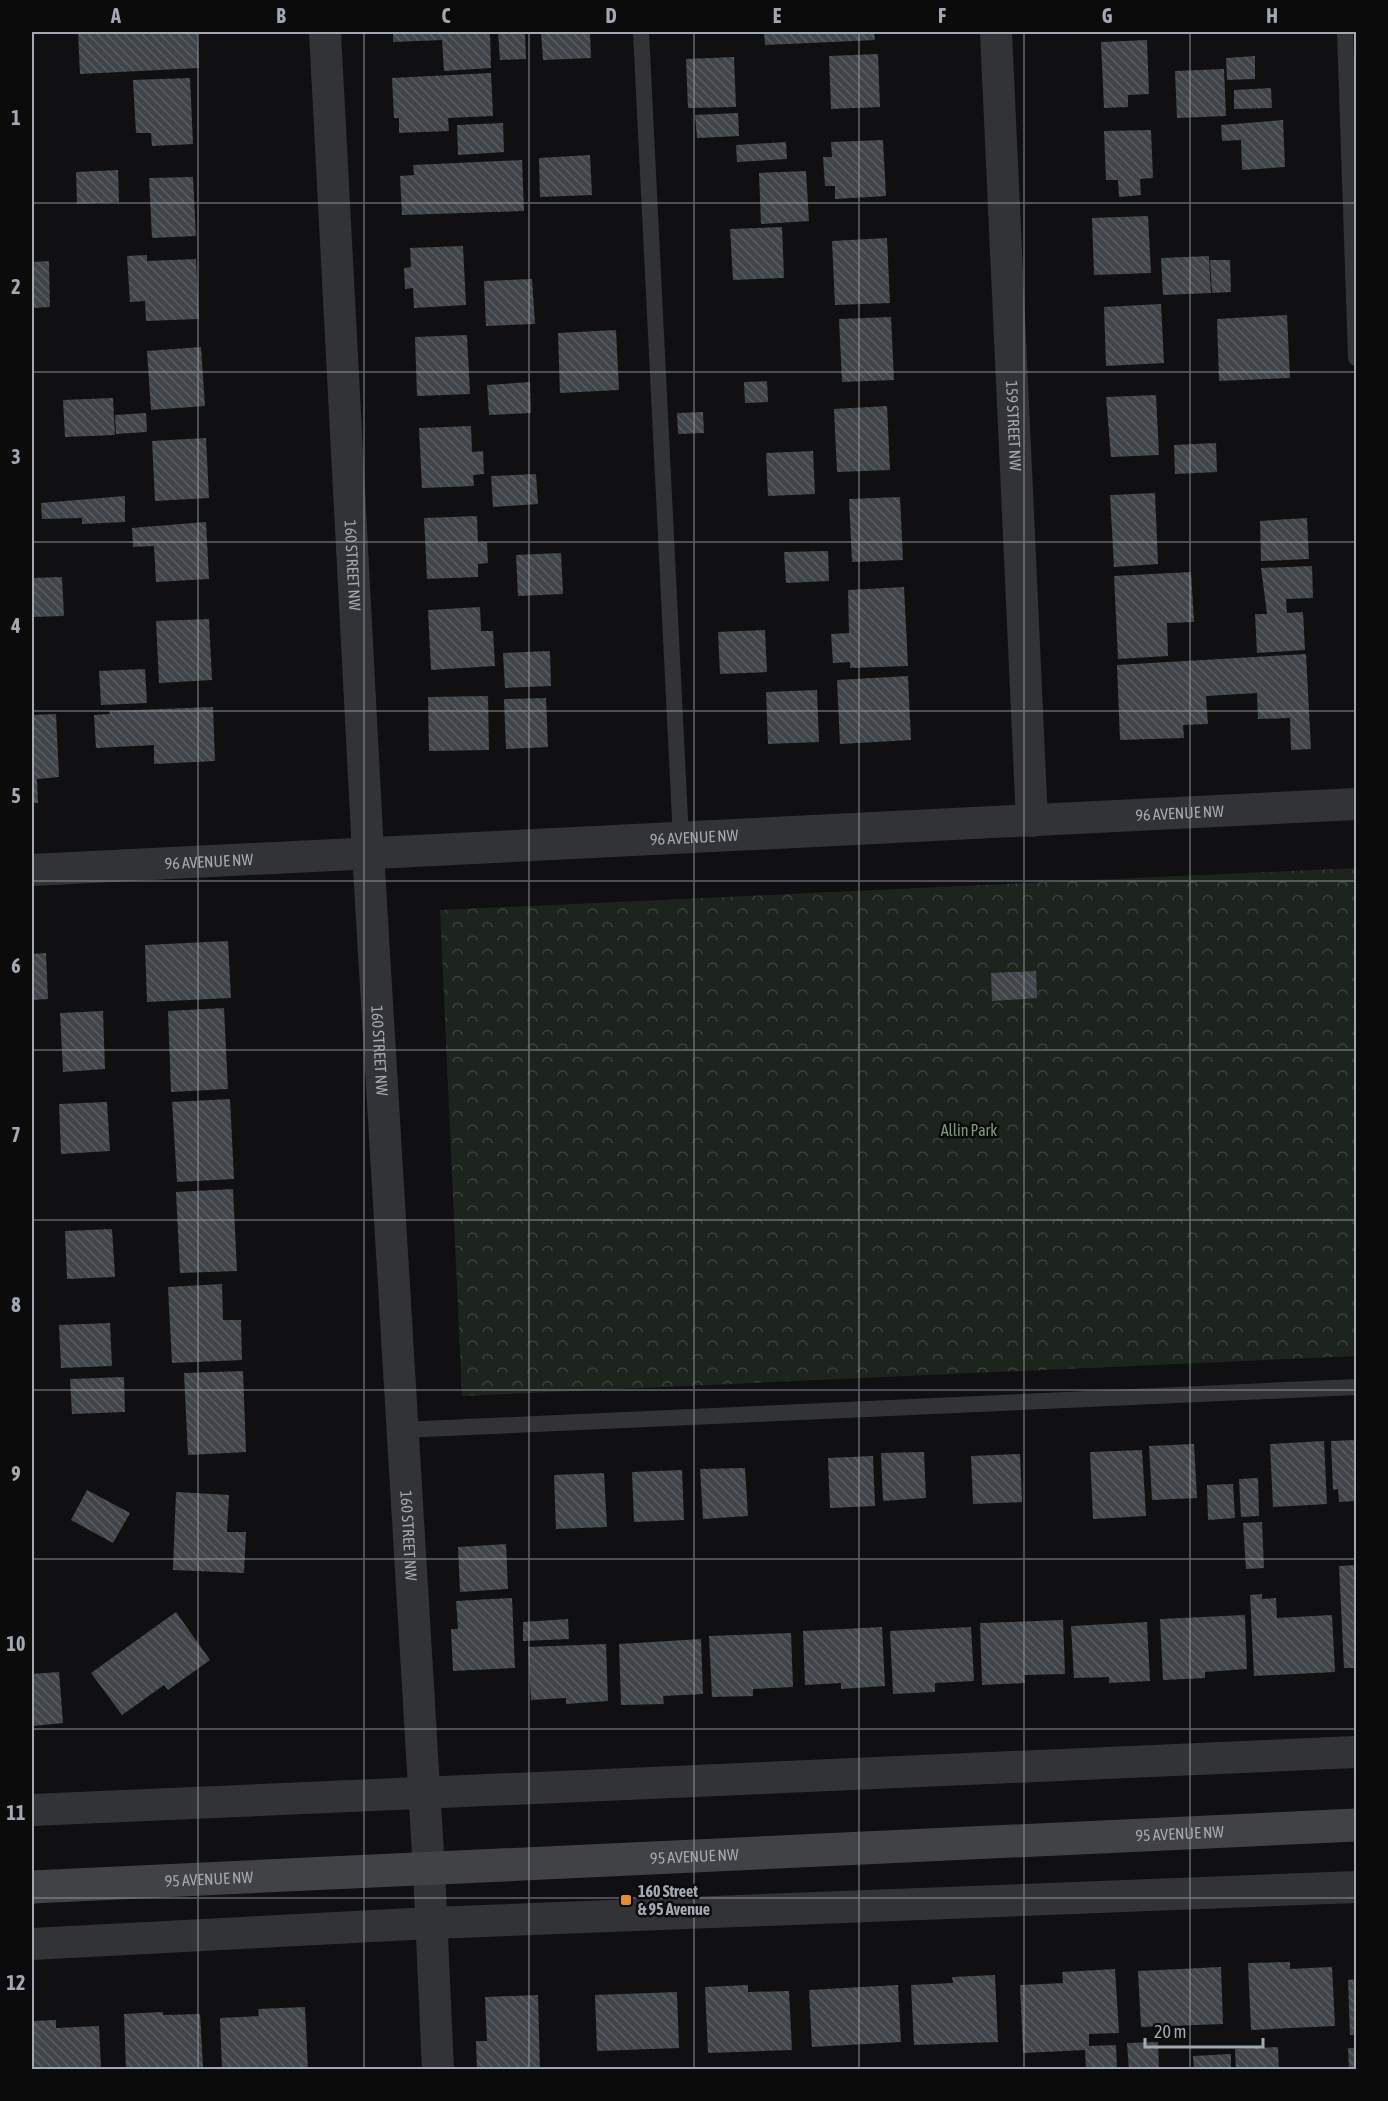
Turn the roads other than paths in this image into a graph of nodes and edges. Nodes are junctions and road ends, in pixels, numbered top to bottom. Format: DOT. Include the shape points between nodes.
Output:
graph roads {
  1 [pos="325,32"];
  2 [pos="640,32"];
  3 [pos="996,32"];
  4 [pos="1345,32"];
  5 [pos="1356,357"];
  6 [pos="1356,804"];
  7 [pos="1032,821"];
  8 [pos="681,839"];
  9 [pos="368,854"];
  10 [pos="32,870"];
  11 [pos="1356,1387"];
  12 [pos="402,1430"];
  13 [pos="1356,1752"];
  14 [pos="424,1791"];
  15 [pos="32,1810"];
  16 [pos="1356,1825"];
  17 [pos="429,1870"];
  18 [pos="32,1887"];
  19 [pos="1356,1887"];
  20 [pos="431,1923"];
  21 [pos="32,1944"];
  22 [pos="438,2070"];
  1 -- 9 [label="street, 160 STREET NW"];
  2 -- 8 [label="lane"];
  3 -- 7 [label="street, 159 STREET NW"];
  4 -- 5 [label="lane"];
  6 -- 7 [label="street, 96 AVENUE NW"];
  7 -- 8 [label="street, 96 AVENUE NW"];
  8 -- 9 [label="street, 96 AVENUE NW"];
  9 -- 10 [label="street, 96 AVENUE NW"];
  9 -- 12 [label="street, 160 STREET NW"];
  11 -- 12 [label="lane"];
  12 -- 14 [label="street, 160 STREET NW"];
  13 -- 14 [label="street"];
  14 -- 15 [label="street"];
  14 -- 17 [label="street, 160 STREET NW"];
  16 -- 17 [label="main road, 95 AVENUE NW"];
  17 -- 18 [label="main road, 95 AVENUE NW"];
  17 -- 20 [label="street, 160 STREET NW"];
  19 -- 20 [label="street"];
  20 -- 21 [label="street"];
  20 -- 22 [label="street, 160 STREET NW"];
}
